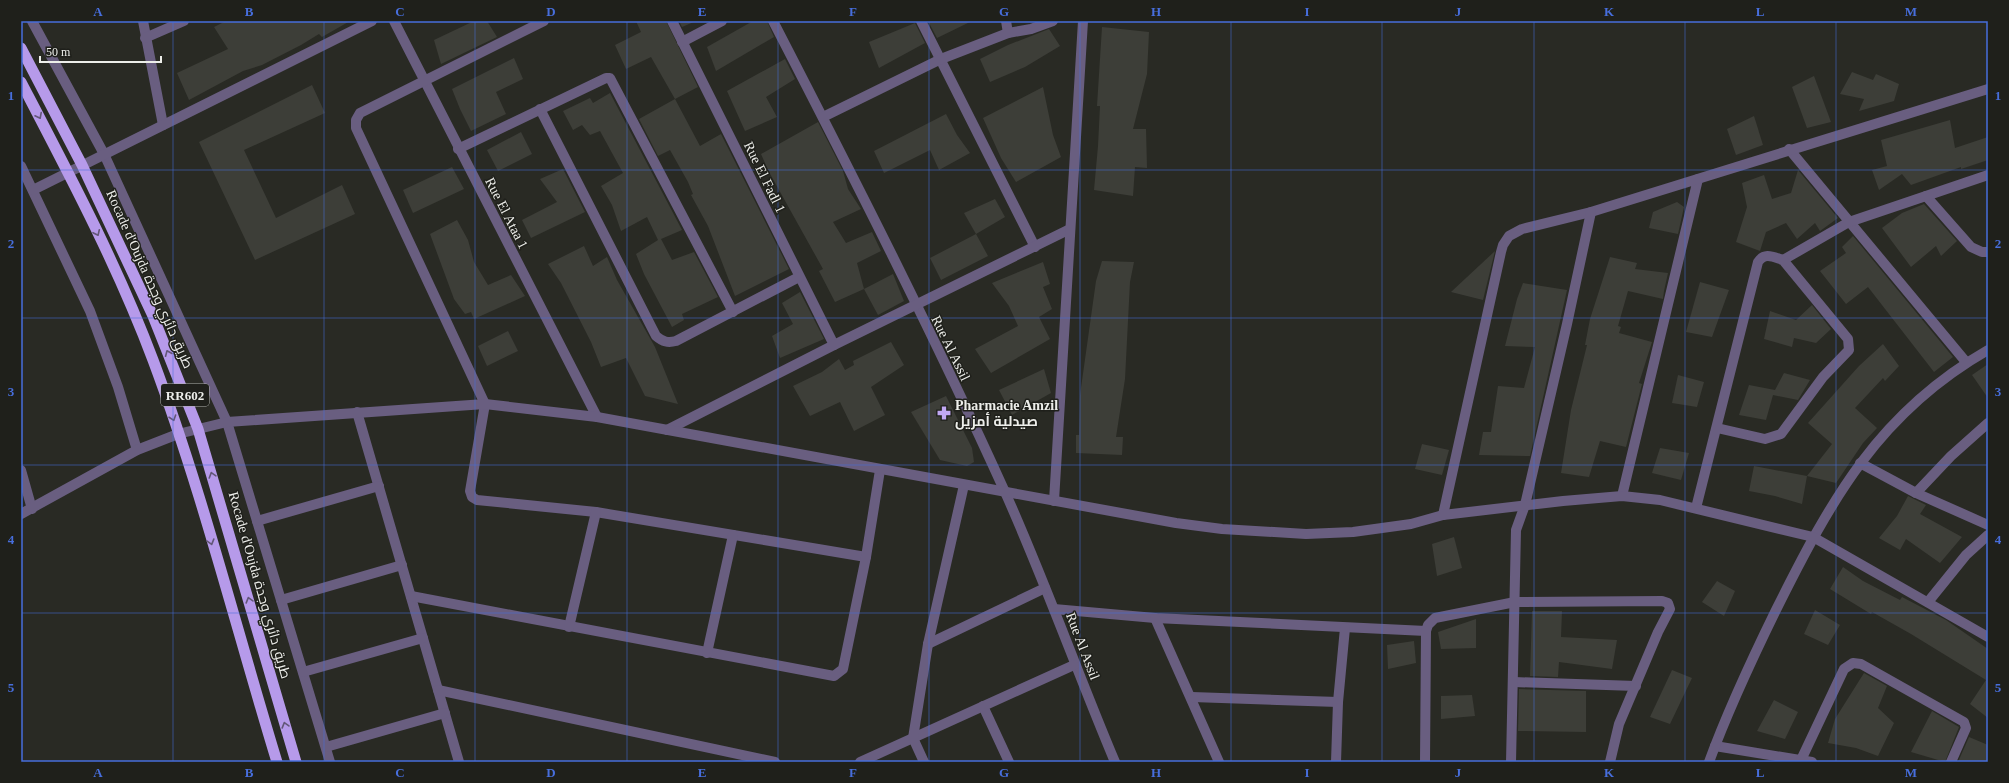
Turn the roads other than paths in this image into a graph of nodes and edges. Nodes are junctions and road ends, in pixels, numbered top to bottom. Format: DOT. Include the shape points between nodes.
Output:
graph roads {
  1 [pos="32,21"];
  2 [pos="143,21"];
  3 [pos="184,21"];
  4 [pos="372,21"];
  5 [pos="394,21"];
  6 [pos="544,21"];
  7 [pos="672,21"];
  8 [pos="722,21"];
  9 [pos="773,21"];
  10 [pos="921,21"];
  11 [pos="1006,21"];
  12 [pos="1053,21"];
  13 [pos="1083,21"];
  14 [pos="1008,33"];
  15 [pos="145,38"];
  16 [pos="682,42"];
  17 [pos="21,48"];
  18 [pos="940,59"];
  19 [pos="424,81"];
  20 [pos="21,82"];
  21 [pos="1988,88"];
  22 [pos="540,110"];
  23 [pos="823,118"];
  24 [pos="163,125"];
  25 [pos="458,149"];
  26 [pos="1789,149"];
  27 [pos="104,154"];
  28 [pos="82,165"];
  29 [pos="21,166"];
  30 [pos="68,173"];
  31 [pos="1988,175"];
  32 [pos="1698,179"];
  33 [pos="33,190"];
  34 [pos="1926,196"];
  35 [pos="1591,212"];
  36 [pos="1849,222"];
  37 [pos="1070,229"];
  38 [pos="1035,247"];
  39 [pos="1988,252"];
  40 [pos="1783,260"];
  41 [pos="799,277"];
  42 [pos="916,305"];
  43 [pos="733,312"];
  44 [pos="834,345"];
  45 [pos="1988,350"];
  46 [pos="1966,362"];
  47 [pos="485,404"];
  48 [pos="357,412"];
  49 [pos="597,417"];
  50 [pos="227,422"];
  51 [pos="1988,424"];
  52 [pos="1717,428"];
  53 [pos="198,429"];
  54 [pos="667,430"];
  55 [pos="178,434"];
  56 [pos="137,450"];
  57 [pos="1860,463"];
  58 [pos="21,470"];
  59 [pos="880,470"];
  60 [pos="964,485"];
  61 [pos="379,486"];
  62 [pos="1005,492"];
  63 [pos="1916,493"];
  64 [pos="1622,496"];
  65 [pos="1054,501"];
  66 [pos="1525,505"];
  67 [pos="1696,508"];
  68 [pos="32,509"];
  69 [pos="596,512"];
  70 [pos="21,514"];
  71 [pos="1443,515"];
  72 [pos="257,521"];
  73 [pos="1988,525"];
  74 [pos="733,535"];
  75 [pos="1988,535"];
  76 [pos="1813,537"];
  77 [pos="866,557"];
  78 [pos="402,565"];
  79 [pos="1045,588"];
  80 [pos="411,596"];
  81 [pos="281,600"];
  82 [pos="1515,602"];
  83 [pos="1928,602"];
  84 [pos="1054,609"];
  85 [pos="1155,618"];
  86 [pos="569,627"];
  87 [pos="1345,628"];
  88 [pos="1426,631"];
  89 [pos="1988,637"];
  90 [pos="423,638"];
  91 [pos="928,644"];
  92 [pos="707,653"];
  93 [pos="1074,665"];
  94 [pos="303,672"];
  95 [pos="1514,682"];
  96 [pos="1636,686"];
  97 [pos="438,690"];
  98 [pos="1192,697"];
  99 [pos="1338,702"];
  100 [pos="983,706"];
  101 [pos="445,713"];
  102 [pos="912,738"];
  103 [pos="1715,746"];
  104 [pos="326,747"];
  105 [pos="1801,760"];
  106 [pos="277,762"];
  107 [pos="296,762"];
  108 [pos="330,762"];
  109 [pos="459,762"];
  110 [pos="775,762"];
  111 [pos="860,762"];
  112 [pos="924,762"];
  113 [pos="1009,762"];
  114 [pos="1115,762"];
  115 [pos="1220,762"];
  116 [pos="1336,762"];
  117 [pos="1425,762"];
  118 [pos="1511,762"];
  119 [pos="1610,762"];
  120 [pos="1709,762"];
  121 [pos="1812,762"];
  122 [pos="1951,762"];
  1 -- 27 [label="street"];
  2 -- 15 [label="street"];
  3 -- 15 [label="street"];
  4 -- 24 [label="street"];
  5 -- 19 [label="street, Rue El Ataa 1"];
  6 -- 19 [label="street"];
  7 -- 16 [label="street, Rue El Fadl 1"];
  8 -- 16 [label="street"];
  9 -- 23 [label="street, Rue Al Assil"];
  10 -- 18 [label="street"];
  11 -- 14 [label="street"];
  12 -- 14 [label="street" via="1031,29"];
  13 -- 37 [label="street"];
  14 -- 18 [label="street"];
  15 -- 24 [label="street"];
  16 -- 41 [label="street, Rue El Fadl 1"];
  17 -- 28 [label="highway, Rocade d'Oujda طريق دائري وجدة / RR602"];
  18 -- 23 [label="street"];
  18 -- 38 [label="street"];
  19 -- 25 [label="street, Rue El Ataa 1"];
  19 -- 47 [label="street" via="360,113 356,120 356,128"];
  20 -- 30 [label="highway, Rocade d'Oujda طريق دائري وجدة / RR602, one-way"];
  21 -- 26 [label="street"];
  22 -- 25 [label="street"];
  22 -- 43 [label="street" via="656,336 669,343 676,341"];
  22 -- 43 [label="street" via="606,78 613,81"];
  23 -- 42 [label="street, Rue Al Assil"];
  24 -- 27 [label="street"];
  25 -- 49 [label="street, Rue El Ataa 1"];
  26 -- 32 [label="street"];
  26 -- 36 [label="street"];
  27 -- 28 [label="street"];
  27 -- 50 [label="street"];
  28 -- 30 [label="street"];
  53 -- 28 [label="highway, Rocade d'Oujda طريق دائري وجدة / RR602, one-way" via="153,316"];
  29 -- 33 [label="street"];
  30 -- 33 [label="street"];
  30 -- 55 [label="highway, Rocade d'Oujda طريق دائري وجدة / RR602, one-way" via="138,323"];
  31 -- 34 [label="street"];
  32 -- 35 [label="street"];
  32 -- 64 [label="street"];
  33 -- 56 [label="street" via="90,311 118,386"];
  34 -- 36 [label="street"];
  34 -- 39 [label="street" via="1971,247"];
  35 -- 66 [label="street"];
  35 -- 71 [label="street" via="1522,229 1509,236 1503,245"];
  36 -- 40 [label="street"];
  36 -- 46 [label="street"];
  37 -- 38 [label="street"];
  37 -- 65 [label="street"];
  38 -- 42 [label="street"];
  40 -- 52 [label="street" via="1767,256 1758,262"];
  40 -- 52 [label="street" via="1848,339 1849,350 1823,377 1782,434 1765,438"];
  41 -- 43 [label="street"];
  41 -- 44 [label="street, Rue El Fadl 1"];
  42 -- 44 [label="street"];
  42 -- 62 [label="street, Rue Al Assil"];
  44 -- 54 [label="street"];
  45 -- 46 [label="street"];
  46 -- 57 [label="street" via="1895,421"];
  47 -- 48 [label="street"];
  47 -- 49 [label="street"];
  47 -- 69 [label="street" via="470,491 472,497 477,500"];
  48 -- 50 [label="street"];
  48 -- 61 [label="street"];
  49 -- 54 [label="street"];
  50 -- 53 [label="street"];
  50 -- 72 [label="street"];
  51 -- 63 [label="street" via="1951,456"];
  52 -- 67 [label="street"];
  53 -- 55 [label="street"];
  107 -- 53 [label="highway, Rocade d'Oujda طريق دائري وجدة / RR602, one-way"];
  54 -- 59 [label="street"];
  55 -- 56 [label="street"];
  55 -- 106 [label="highway, Rocade d'Oujda طريق دائري وجدة / RR602, one-way"];
  56 -- 68 [label="street"];
  57 -- 63 [label="street"];
  57 -- 76 [label="street"];
  58 -- 68 [label="street"];
  59 -- 60 [label="street"];
  59 -- 77 [label="street"];
  60 -- 62 [label="street"];
  60 -- 91 [label="street"];
  61 -- 72 [label="street"];
  61 -- 78 [label="street"];
  62 -- 65 [label="street"];
  62 -- 79 [label="street, Rue Al Assil"];
  63 -- 73 [label="street"];
  64 -- 66 [label="street"];
  64 -- 67 [label="street" via="1660,500"];
  65 -- 71 [label="street" via="1222,530 1306,534 1388,528"];
  66 -- 71 [label="street"];
  66 -- 82 [label="street" via="1516,530"];
  67 -- 76 [label="street"];
  68 -- 70 [label="street"];
  69 -- 74 [label="street"];
  69 -- 86 [label="street"];
  72 -- 81 [label="street"];
  74 -- 77 [label="street"];
  74 -- 92 [label="street"];
  75 -- 83 [label="street" via="1966,555"];
  76 -- 83 [label="street"];
  76 -- 103 [label="street" via="1757,650"];
  77 -- 92 [label="street" via="843,669 838,674 828,676"];
  78 -- 80 [label="street"];
  78 -- 81 [label="street"];
  79 -- 84 [label="street, Rue Al Assil"];
  79 -- 91 [label="street"];
  80 -- 86 [label="street"];
  80 -- 90 [label="street"];
  81 -- 94 [label="street"];
  82 -- 88 [label="street" via="1441,616 1431,622"];
  82 -- 95 [label="street"];
  82 -- 96 [label="street" via="1668,603 1670,609"];
  83 -- 89 [label="street"];
  84 -- 85 [label="street"];
  84 -- 93 [label="street, Rue Al Assil"];
  85 -- 87 [label="street"];
  85 -- 98 [label="street"];
  86 -- 92 [label="street"];
  87 -- 88 [label="street"];
  87 -- 99 [label="street"];
  88 -- 117 [label="street"];
  90 -- 94 [label="street"];
  90 -- 97 [label="street"];
  91 -- 102 [label="street"];
  93 -- 100 [label="street"];
  93 -- 114 [label="street, Rue Al Assil"];
  94 -- 104 [label="street"];
  95 -- 96 [label="street"];
  95 -- 118 [label="street"];
  96 -- 119 [label="street" via="1619,724"];
  97 -- 101 [label="street"];
  97 -- 110 [label="street"];
  98 -- 99 [label="street"];
  98 -- 115 [label="street"];
  99 -- 116 [label="street"];
  100 -- 102 [label="street"];
  100 -- 113 [label="street"];
  101 -- 104 [label="street"];
  101 -- 109 [label="street"];
  102 -- 111 [label="street"];
  102 -- 112 [label="street"];
  103 -- 105 [label="street"];
  103 -- 120 [label="street"];
  104 -- 108 [label="street"];
  105 -- 121 [label="street"];
  105 -- 122 [label="street" via="1844,670 1853,663 1861,664 1964,722 1966,728"];
}
